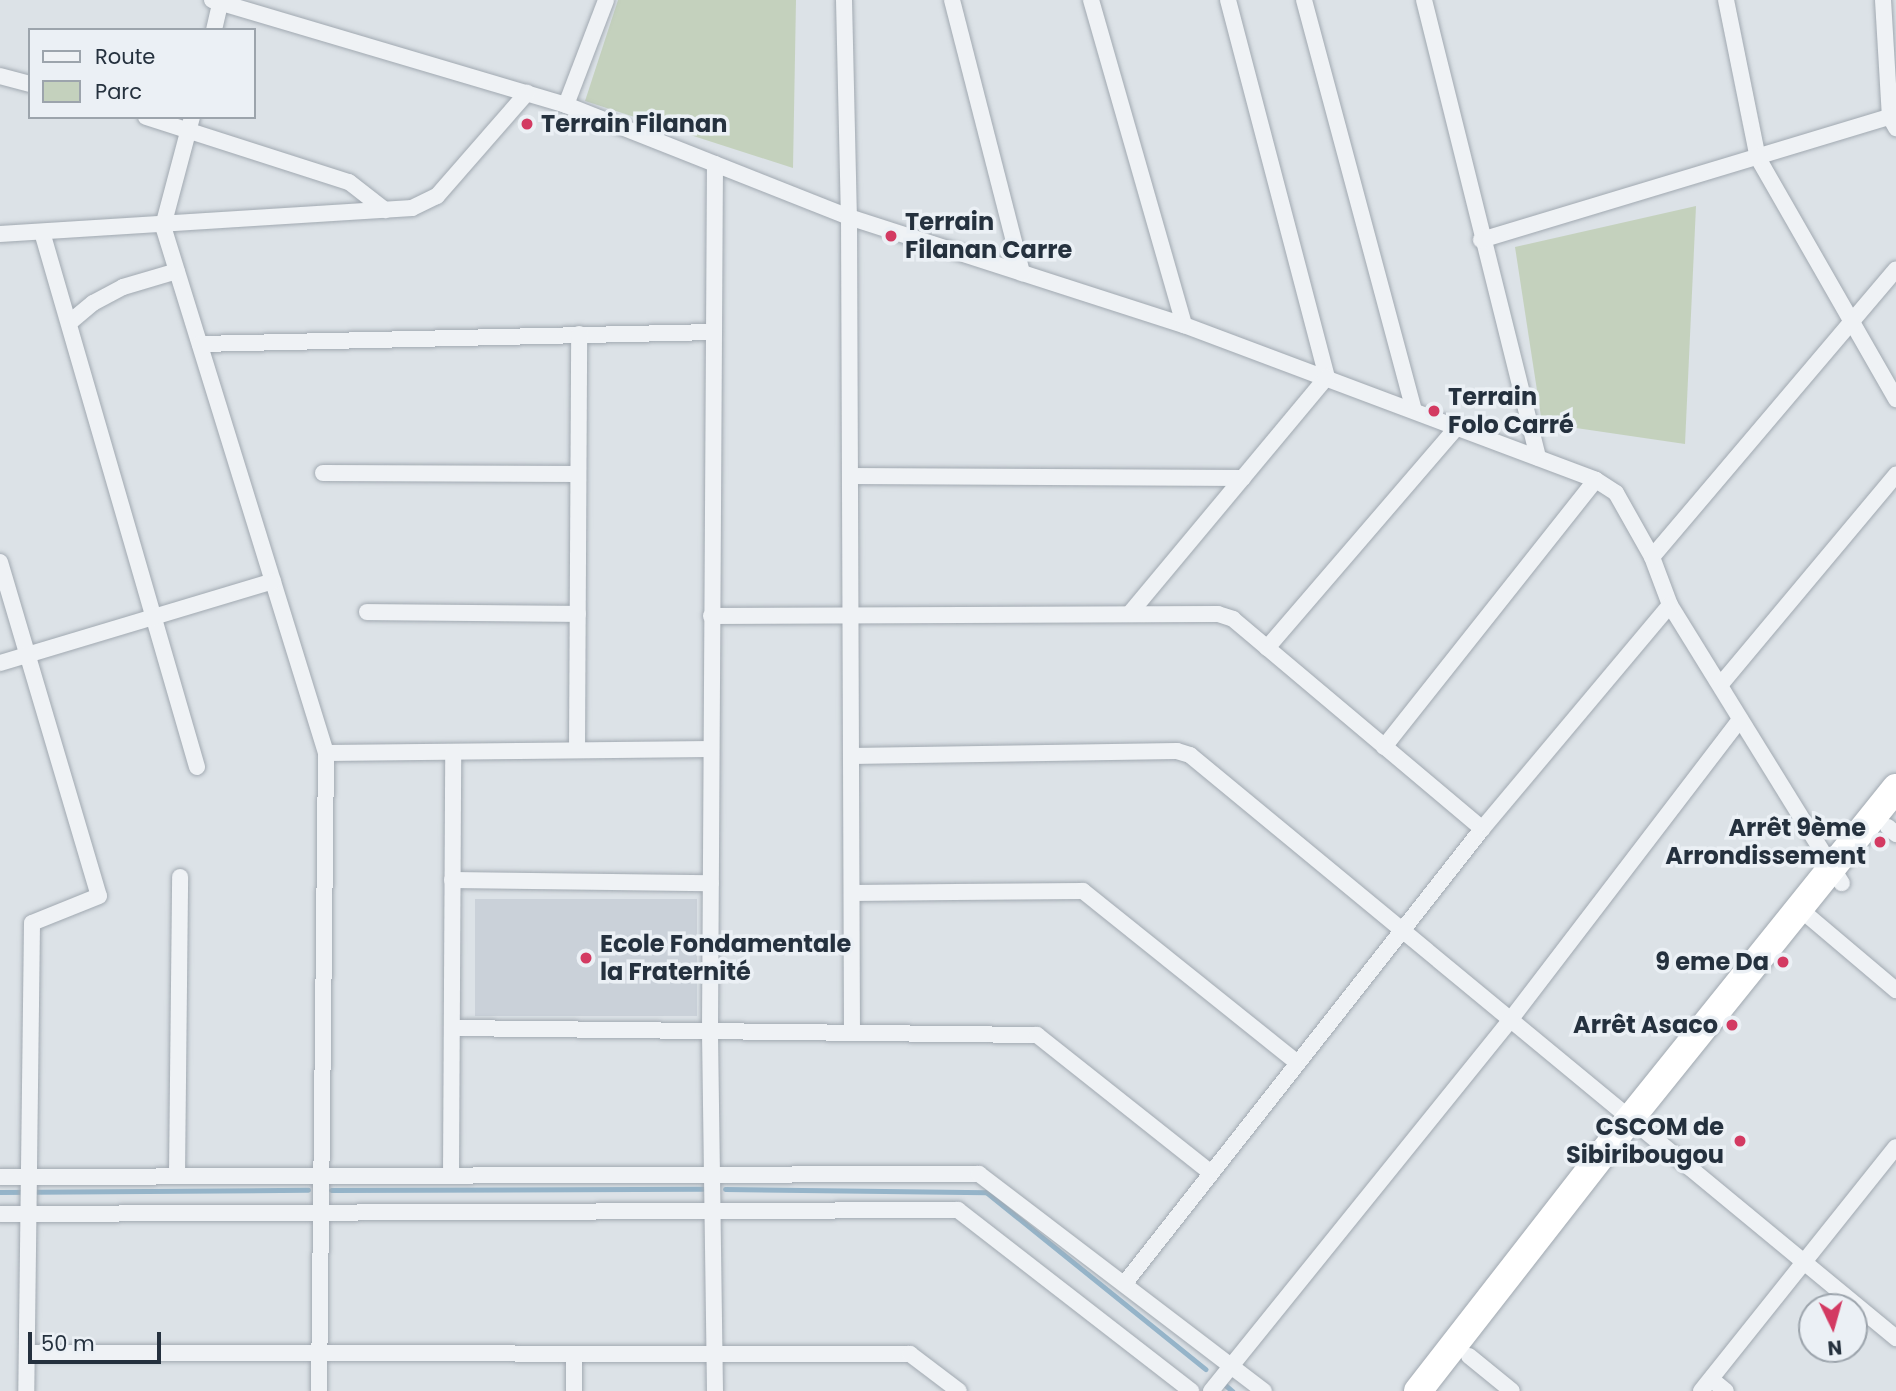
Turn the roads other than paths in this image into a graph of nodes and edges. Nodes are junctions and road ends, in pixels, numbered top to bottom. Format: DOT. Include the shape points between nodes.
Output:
graph roads {
  1 [pos="606,0"];
  2 [pos="844,0"];
  3 [pos="952,0"];
  4 [pos="1091,0"];
  5 [pos="1228,0"];
  6 [pos="1304,0"];
  7 [pos="1424,0"];
  8 [pos="1726,0"];
  9 [pos="1883,0"];
  10 [pos="218,1"];
  11 [pos="214,28"];
  12 [pos="0,76"];
  13 [pos="28,83"];
  14 [pos="527,93"];
  15 [pos="566,105"];
  16 [pos="161,119"];
  17 [pos="1894,120"];
  18 [pos="190,123"];
  19 [pos="1758,158"];
  20 [pos="715,164"];
  21 [pos="385,210"];
  22 [pos="849,217"];
  23 [pos="163,226"];
  24 [pos="43,232"];
  25 [pos="0,234"];
  26 [pos="1481,240"];
  27 [pos="1896,270"];
  28 [pos="177,271"];
  29 [pos="1022,273"];
  30 [pos="69,323"];
  31 [pos="1853,323"];
  32 [pos="1184,325"];
  33 [pos="712,332"];
  34 [pos="579,334"];
  35 [pos="200,344"];
  36 [pos="1327,377"];
  37 [pos="1896,399"];
  38 [pos="1414,411"];
  39 [pos="1457,427"];
  40 [pos="1538,458"];
  41 [pos="323,473"];
  42 [pos="578,474"];
  43 [pos="1896,475"];
  44 [pos="850,476"];
  45 [pos="1243,478"];
  46 [pos="1596,480"];
  47 [pos="1652,557"];
  48 [pos="0,562"];
  49 [pos="273,581"];
  50 [pos="1670,605"];
  51 [pos="367,612"];
  52 [pos="1131,612"];
  53 [pos="578,614"];
  54 [pos="851,615"];
  55 [pos="156,616"];
  56 [pos="711,616"];
  57 [pos="1266,648"];
  58 [pos="29,654"];
  59 [pos="0,663"];
  60 [pos="1721,684"];
  61 [pos="1741,720"];
  62 [pos="1384,747"];
  63 [pos="711,749"];
  64 [pos="577,751"];
  65 [pos="453,752"];
  66 [pos="326,753"];
  67 [pos="851,756"];
  68 [pos="197,767"];
  69 [pos="1896,788"];
  70 [pos="1893,826"];
  71 [pos="1482,829"];
  72 [pos="1837,875"];
  73 [pos="180,877"];
  74 [pos="452,880"];
  75 [pos="711,883"];
  76 [pos="852,893"];
  77 [pos="1806,914"];
  78 [pos="1404,928"];
  79 [pos="1896,990"];
  80 [pos="1511,1019"];
  81 [pos="452,1028"];
  82 [pos="710,1031"];
  83 [pos="852,1032"];
  84 [pos="1298,1063"];
  85 [pos="1636,1126"];
  86 [pos="1896,1147"];
  87 [pos="1211,1173"];
  88 [pos="715,1175"];
  89 [pos="177,1176"];
  90 [pos="318,1176"];
  91 [pos="451,1176"];
  92 [pos="0,1177"];
  93 [pos="29,1177"];
  94 [pos="318,1213"];
  95 [pos="714,1213"];
  96 [pos="0,1214"];
  97 [pos="29,1214"];
  98 [pos="1803,1265"];
  99 [pos="1125,1283"];
  100 [pos="1896,1338"];
  101 [pos="27,1353"];
  102 [pos="319,1353"];
  103 [pos="574,1354"];
  104 [pos="717,1356"];
  105 [pos="1469,1356"];
  106 [pos="1231,1366"];
  107 [pos="1706,1385"];
  108 [pos="26,1391"];
  109 [pos="319,1391"];
  110 [pos="574,1391"];
  111 [pos="715,1391"];
  112 [pos="959,1391"];
  113 [pos="1191,1391"];
  114 [pos="1211,1391"];
  115 [pos="1264,1391"];
  116 [pos="1418,1391"];
  117 [pos="1442,1391"];
  118 [pos="1512,1391"];
  119 [pos="1726,1391"];
  1 -- 15 [label="street"];
  2 -- 22 [label="street"];
  3 -- 29 [label="street"];
  4 -- 32 [label="street"];
  5 -- 36 [label="street"];
  6 -- 38 [label="street"];
  7 -- 26 [label="street"];
  8 -- 19 [label="street"];
  9 -- 17 [label="street"];
  10 -- 11 [label="street"];
  10 -- 14 [label="street"];
  12 -- 13 [label="street"];
  14 -- 15 [label="street"];
  14 -- 21 [label="street" via="437,196 412,208"];
  15 -- 20 [label="street"];
  16 -- 18 [label="street"];
  17 -- 19 [label="street"];
  18 -- 21 [label="street" via="349,182"];
  18 -- 23 [label="street"];
  19 -- 26 [label="street"];
  19 -- 31 [label="street"];
  20 -- 22 [label="street"];
  20 -- 33 [label="street"];
  21 -- 23 [label="street"];
  22 -- 29 [label="street"];
  22 -- 44 [label="street"];
  23 -- 24 [label="street"];
  23 -- 28 [label="street"];
  24 -- 25 [label="street"];
  24 -- 30 [label="street"];
  26 -- 40 [label="street"];
  27 -- 31 [label="street"];
  28 -- 30 [label="street" via="123,287"];
  28 -- 35 [label="street"];
  29 -- 32 [label="street"];
  30 -- 55 [label="street"];
  31 -- 37 [label="street"];
  31 -- 47 [label="street"];
  32 -- 36 [label="street"];
  33 -- 34 [label="street"];
  33 -- 56 [label="street"];
  34 -- 35 [label="street"];
  34 -- 42 [label="street"];
  35 -- 49 [label="street"];
  36 -- 38 [label="street"];
  36 -- 45 [label="street"];
  38 -- 39 [label="street"];
  39 -- 40 [label="street"];
  39 -- 57 [label="street"];
  40 -- 46 [label="street"];
  41 -- 42 [label="street"];
  42 -- 53 [label="street"];
  43 -- 60 [label="street"];
  44 -- 45 [label="street"];
  44 -- 54 [label="street"];
  45 -- 52 [label="street"];
  46 -- 47 [label="street" via="1616,493"];
  46 -- 62 [label="street"];
  47 -- 50 [label="street"];
  48 -- 58 [label="street"];
  49 -- 55 [label="street"];
  49 -- 66 [label="street"];
  50 -- 60 [label="street"];
  50 -- 71 [label="street"];
  51 -- 53 [label="street"];
  52 -- 54 [label="street"];
  52 -- 57 [label="street" via="1217,614 1233,619"];
  53 -- 64 [label="street"];
  54 -- 56 [label="street"];
  54 -- 67 [label="street"];
  55 -- 58 [label="street"];
  55 -- 68 [label="street"];
  56 -- 63 [label="street"];
  57 -- 62 [label="street"];
  58 -- 59 [label="street"];
  58 -- 93 [label="street" via="99,896 32,923"];
  60 -- 61 [label="street"];
  61 -- 72 [label="street"];
  61 -- 80 [label="street"];
  62 -- 71 [label="street"];
  63 -- 64 [label="street"];
  63 -- 75 [label="street"];
  64 -- 65 [label="street"];
  65 -- 66 [label="street"];
  65 -- 74 [label="street"];
  66 -- 90 [label="street"];
  67 -- 76 [label="street"];
  67 -- 78 [label="street" via="1177,751 1190,755"];
  69 -- 72 [label="highway"];
  70 -- 72 [label="highway"];
  71 -- 78 [label="street"];
  72 -- 77 [label="highway"];
  73 -- 89 [label="street"];
  74 -- 75 [label="street"];
  74 -- 81 [label="street"];
  75 -- 82 [label="street"];
  76 -- 83 [label="street"];
  76 -- 84 [label="street" via="1083,891"];
  77 -- 79 [label="street"];
  77 -- 85 [label="highway"];
  78 -- 80 [label="street"];
  78 -- 84 [label="street"];
  80 -- 85 [label="street"];
  80 -- 106 [label="street"];
  81 -- 82 [label="street"];
  81 -- 91 [label="street"];
  82 -- 83 [label="street"];
  82 -- 88 [label="street"];
  83 -- 87 [label="street" via="1037,1035"];
  84 -- 87 [label="street"];
  85 -- 98 [label="street"];
  85 -- 105 [label="highway"];
  85 -- 116 [label="highway"];
  86 -- 98 [label="street"];
  87 -- 99 [label="street"];
  88 -- 91 [label="street"];
  88 -- 95 [label="street"];
  88 -- 99 [label="street" via="979,1174"];
  89 -- 90 [label="street"];
  89 -- 93 [label="street"];
  90 -- 91 [label="street"];
  90 -- 94 [label="street"];
  92 -- 93 [label="street"];
  93 -- 97 [label="street"];
  94 -- 95 [label="street"];
  94 -- 97 [label="street"];
  94 -- 102 [label="street"];
  95 -- 104 [label="street"];
  95 -- 113 [label="street" via="958,1210"];
  96 -- 97 [label="street"];
  97 -- 101 [label="street"];
  98 -- 100 [label="street"];
  98 -- 107 [label="street"];
  99 -- 106 [label="street"];
  101 -- 102 [label="street"];
  101 -- 108 [label="street"];
  102 -- 103 [label="street"];
  102 -- 109 [label="street"];
  103 -- 104 [label="street"];
  103 -- 110 [label="street"];
  104 -- 111 [label="street"];
  104 -- 112 [label="street" via="910,1354"];
  105 -- 117 [label="highway"];
  105 -- 118 [label="street"];
  106 -- 114 [label="street"];
  106 -- 115 [label="street"];
  107 -- 119 [label="street"];
}
